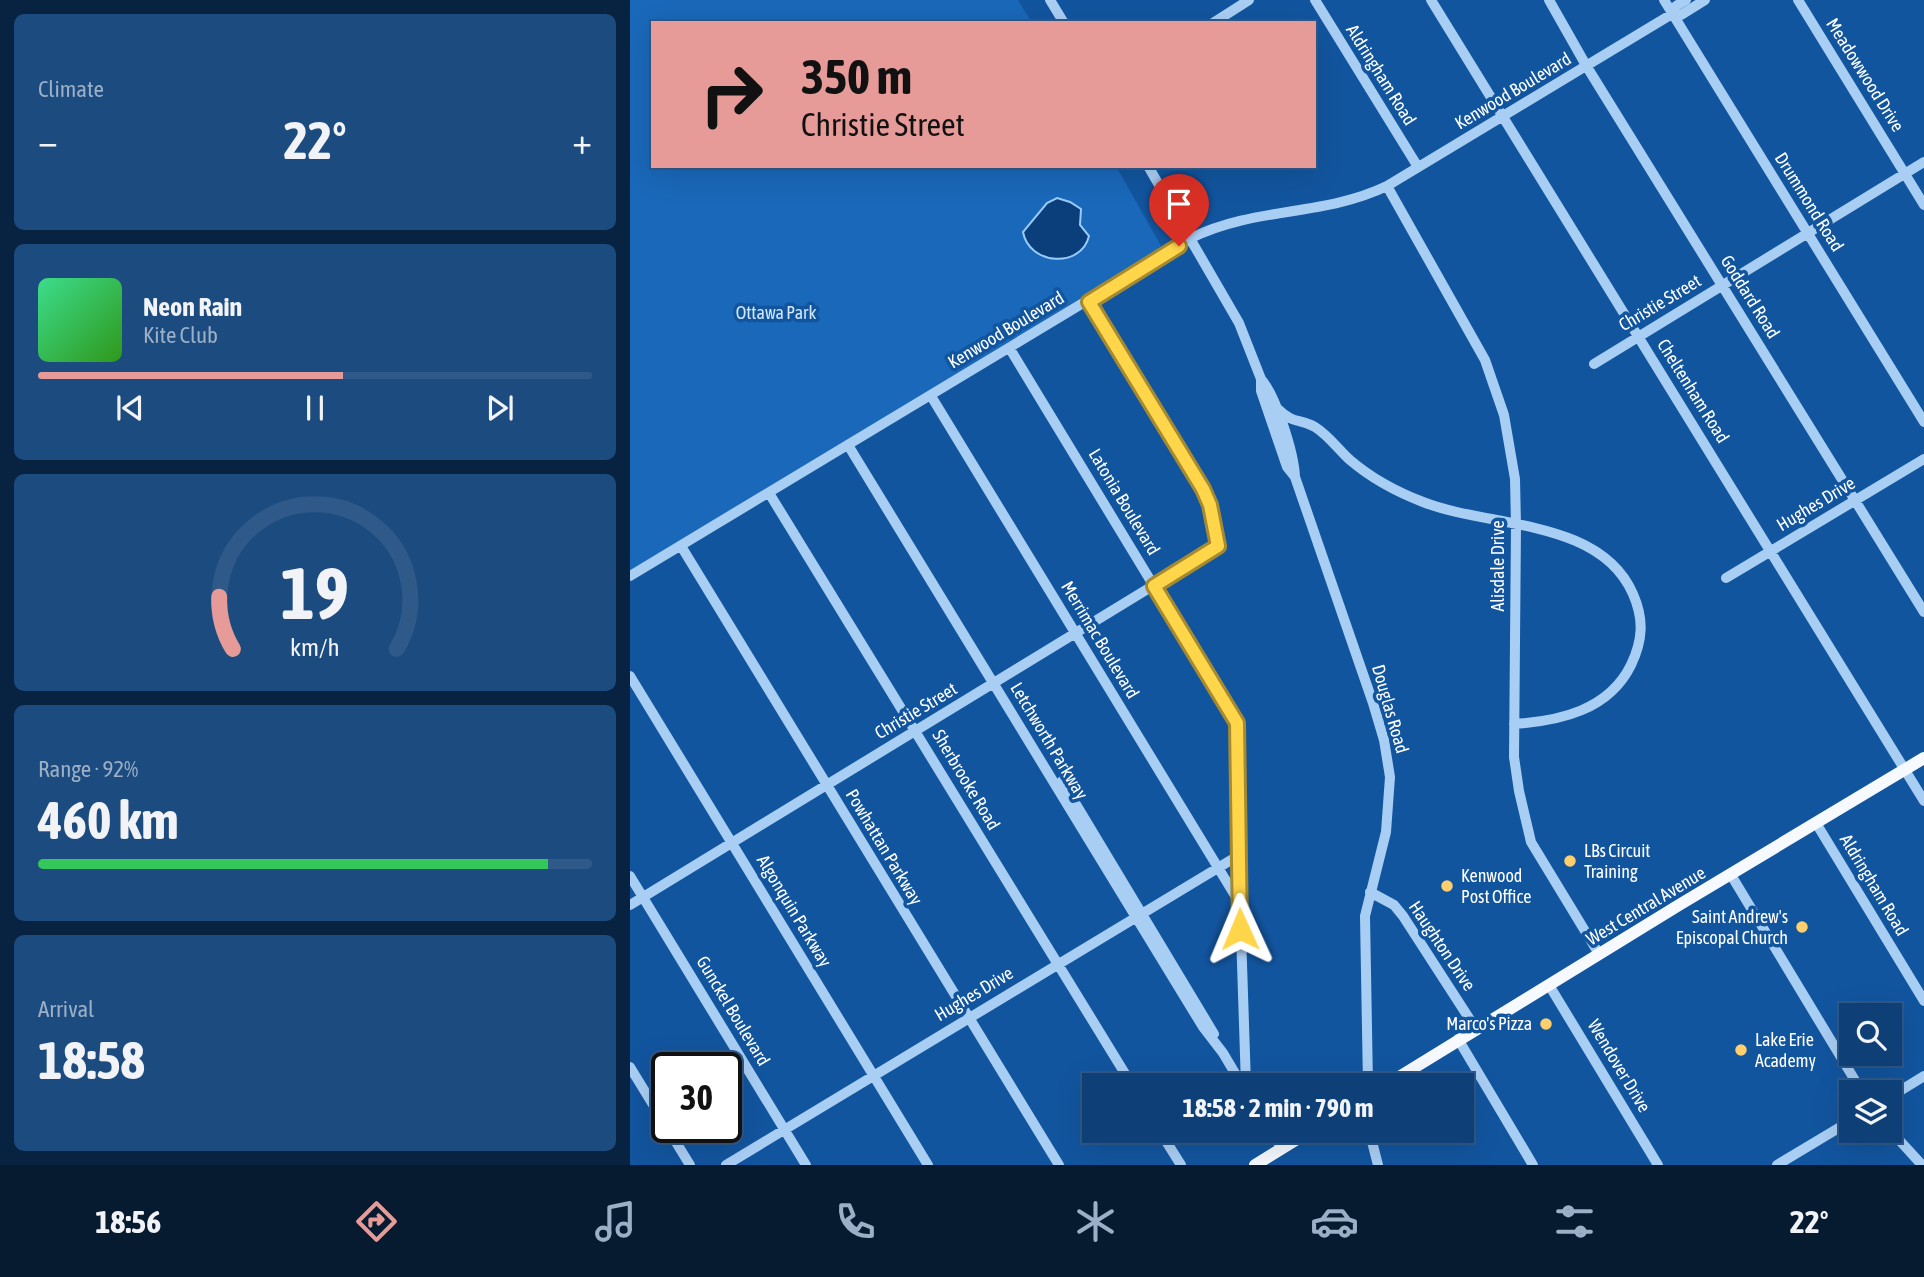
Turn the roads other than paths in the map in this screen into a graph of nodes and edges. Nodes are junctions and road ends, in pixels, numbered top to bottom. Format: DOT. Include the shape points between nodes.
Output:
graph roads {
  1 [pos="1050,0"];
  2 [pos="1249,0"];
  3 [pos="1315,0"];
  4 [pos="1431,0"];
  5 [pos="1549,0"];
  6 [pos="1664,0"];
  7 [pos="1686,0"];
  8 [pos="1705,0"];
  9 [pos="1798,0"];
  10 [pos="1672,14"];
  11 [pos="1062,21"];
  12 [pos="1216,21"];
  13 [pos="1587,67"];
  14 [pos="1503,117"];
  15 [pos="1924,162"];
  16 [pos="1418,167"];
  17 [pos="1149,168"];
  18 [pos="1905,174"];
  19 [pos="1387,186"];
  20 [pos="1924,205"];
  21 [pos="1808,233"];
  22 [pos="1191,238"];
  23 [pos="1722,286"];
  24 [pos="1089,302"];
  25 [pos="1638,337"];
  26 [pos="1010,349"];
  27 [pos="1594,364"];
  28 [pos="1261,379"];
  29 [pos="931,396"];
  30 [pos="1276,407"];
  31 [pos="1924,422"];
  32 [pos="1310,425"];
  33 [pos="852,443"];
  34 [pos="1289,446"];
  35 [pos="1924,459"];
  36 [pos="1295,477"];
  37 [pos="769,492"];
  38 [pos="1855,501"];
  39 [pos="1516,525"];
  40 [pos="681,546"];
  41 [pos="1771,551"];
  42 [pos="630,576"];
  43 [pos="1726,578"];
  44 [pos="1154,586"];
  45 [pos="1924,612"];
  46 [pos="1076,634"];
  47 [pos="630,676"];
  48 [pos="997,682"];
  49 [pos="1514,724"];
  50 [pos="916,732"];
  51 [pos="1924,758"];
  52 [pos="1905,769"];
  53 [pos="827,786"];
  54 [pos="1924,801"];
  55 [pos="1816,823"];
  56 [pos="732,843"];
  57 [pos="1241,854"];
  58 [pos="1218,866"];
  59 [pos="1731,875"];
  60 [pos="630,876"];
  61 [pos="1370,892"];
  62 [pos="643,897"];
  63 [pos="1240,903"];
  64 [pos="630,905"];
  65 [pos="1138,914"];
  66 [pos="1599,954"];
  67 [pos="1057,964"];
  68 [pos="1549,985"];
  69 [pos="1924,1001"];
  70 [pos="968,1018"];
  71 [pos="1476,1029"];
  72 [pos="1458,1039"];
  73 [pos="630,1067"];
  74 [pos="1125,1073"];
  75 [pos="1236,1073"];
  76 [pos="1244,1073"];
  77 [pos="1368,1073"];
  78 [pos="1405,1073"];
  79 [pos="873,1075"];
  80 [pos="1924,1076"];
  81 [pos="1855,1080"];
  82 [pos="1902,1090"];
  83 [pos="1839,1128"];
  84 [pos="785,1130"];
  85 [pos="1168,1143"];
  86 [pos="1278,1143"];
  87 [pos="1291,1143"];
  88 [pos="1372,1143"];
  89 [pos="1902,1143"];
  90 [pos="1282,1149"];
  91 [pos="690,1165"];
  92 [pos="726,1165"];
  93 [pos="806,1165"];
  94 [pos="928,1165"];
  95 [pos="1059,1165"];
  96 [pos="1181,1165"];
  97 [pos="1255,1165"];
  98 [pos="1378,1165"];
  99 [pos="1533,1165"];
  100 [pos="1658,1165"];
  101 [pos="1777,1165"];
  102 [pos="1922,1165"];
  1 -- 11 [label="street"];
  2 -- 12 [label="street"];
  3 -- 16 [label="street, Aldringham Road"];
  4 -- 14 [label="street, Cheltenham Road"];
  5 -- 13 [label="street, Goddard Road"];
  6 -- 10 [label="street, Drummond Road"];
  7 -- 10 [label="street, Kenwood Boulevard"];
  8 -- 10 [label="street, Kenwood Boulevard" via="1681,15"];
  9 -- 18 [label="street, Meadowwood Drive"];
  10 -- 13 [label="street, Kenwood Boulevard"];
  10 -- 21 [label="street, Drummond Road"];
  13 -- 14 [label="street, Kenwood Boulevard"];
  13 -- 23 [label="street, Goddard Road"];
  14 -- 16 [label="street, Kenwood Boulevard"];
  14 -- 25 [label="street, Cheltenham Road"];
  15 -- 18 [label="street, Christie Street"];
  16 -- 19 [label="street, Kenwood Boulevard"];
  17 -- 22 [label="street, Douglas Road"];
  18 -- 20 [label="street, Meadowwood Drive"];
  18 -- 21 [label="street, Christie Street"];
  19 -- 22 [label="street, Kenwood Boulevard" via="1331,206 1242,219"];
  19 -- 39 [label="street, Alisdale Drive" via="1485,360 1510,443"];
  21 -- 23 [label="street, Christie Street"];
  21 -- 31 [label="street, Drummond Road"];
  22 -- 24 [label="street, Kenwood Boulevard"];
  22 -- 28 [label="street, Douglas Road" via="1239,323"];
  23 -- 25 [label="street, Christie Street"];
  23 -- 38 [label="street, Goddard Road"];
  24 -- 26 [label="street, Kenwood Boulevard"];
  24 -- 44 [label="street, Christie Street" via="1210,505 1218,546"];
  25 -- 27 [label="street, Christie Street"];
  25 -- 41 [label="street, Cheltenham Road"];
  26 -- 29 [label="street, Kenwood Boulevard"];
  26 -- 44 [label="street, Latonia Boulevard"];
  28 -- 30 [label="street, Douglas Road"];
  28 -- 36 [label="street, Douglas Road" via="1287,467"];
  29 -- 33 [label="street, Kenwood Boulevard"];
  29 -- 46 [label="street, Merrimac Boulevard"];
  30 -- 32 [label="street" via="1289,419"];
  30 -- 34 [label="street, Douglas Road"];
  32 -- 34 [label="street" via="1295,431"];
  32 -- 39 [label="street" via="1364,471 1410,497 1454,513"];
  33 -- 37 [label="street, Kenwood Boulevard"];
  33 -- 48 [label="street, Letchworth Parkway"];
  34 -- 36 [label="street, Douglas Road"];
  35 -- 38 [label="street, Hughes Drive"];
  36 -- 61 [label="street, Douglas Road" via="1376,713 1387,758 1388,822"];
  37 -- 40 [label="street, Kenwood Boulevard"];
  37 -- 50 [label="street, Sherbrooke Road"];
  38 -- 41 [label="street, Hughes Drive"];
  38 -- 45 [label="street, Goddard Road"];
  39 -- 49 [label="street, Alisdale Drive"];
  39 -- 49 [label="street" via="1567,537 1610,561 1627,580 1642,625 1632,663 1604,698 1562,718"];
  40 -- 42 [label="street, Kenwood Boulevard"];
  40 -- 53 [label="street, Powhattan Parkway"];
  41 -- 43 [label="street, Hughes Drive"];
  41 -- 52 [label="street, Cheltenham Road"];
  44 -- 46 [label="street, Christie Street"];
  44 -- 57 [label="street, Latonia Boulevard" via="1237,723"];
  46 -- 48 [label="street, Christie Street"];
  46 -- 58 [label="street, Merrimac Boulevard"];
  47 -- 56 [label="street, Algonquin Parkway"];
  48 -- 50 [label="street, Christie Street"];
  48 -- 65 [label="street, Letchworth Parkway"];
  49 -- 66 [label="street, Alisdale Drive" via="1514,757 1531,842"];
  50 -- 53 [label="street, Christie Street"];
  50 -- 67 [label="street, Sherbrooke Road"];
  51 -- 52 [label="main road, West Central Avenue"];
  52 -- 54 [label="street, Cheltenham Road"];
  52 -- 55 [label="main road, West Central Avenue"];
  53 -- 56 [label="street, Christie Street"];
  53 -- 70 [label="street, Powhattan Parkway"];
  55 -- 59 [label="main road, West Central Avenue"];
  55 -- 69 [label="street, Aldringham Road"];
  56 -- 62 [label="street, Christie Street"];
  56 -- 79 [label="street, Algonquin Parkway"];
  57 -- 58 [label="street, Hughes Drive"];
  57 -- 63 [label="street, Latonia Boulevard"];
  58 -- 63 [label="street, Merrimac Boulevard"];
  58 -- 65 [label="street, Hughes Drive"];
  59 -- 66 [label="main road, West Central Avenue"];
  59 -- 81 [label="street"];
  60 -- 62 [label="street, Gunckel Boulevard"];
  61 -- 71 [label="street, Haughton Drive" via="1394,905 1403,916"];
  61 -- 77 [label="street, Douglas Road" via="1365,916"];
  62 -- 64 [label="street, Christie Street"];
  62 -- 84 [label="street, Gunckel Boulevard"];
  63 -- 76 [label="street, Latonia Boulevard"];
  65 -- 67 [label="street, Hughes Drive"];
  65 -- 75 [label="street, Letchworth Parkway" via="1203,1027"];
  66 -- 68 [label="main road, West Central Avenue"];
  67 -- 70 [label="street, Hughes Drive"];
  67 -- 74 [label="street, Sherbrooke Road"];
  68 -- 71 [label="main road, West Central Avenue"];
  68 -- 100 [label="street, Wendover Drive"];
  70 -- 79 [label="street, Hughes Drive"];
  70 -- 95 [label="street, Powhattan Parkway"];
  71 -- 72 [label="main road, West Central Avenue"];
  72 -- 78 [label="main road, West Central Avenue"];
  72 -- 99 [label="street"];
  73 -- 91 [label="street"];
  79 -- 84 [label="street, Hughes Drive"];
  79 -- 94 [label="street, Algonquin Parkway"];
  80 -- 82 [label="street"];
  83 -- 101 [label="street"];
  84 -- 92 [label="street, Hughes Drive"];
  84 -- 93 [label="street, Gunckel Boulevard"];
  85 -- 96 [label="street"];
  86 -- 90 [label="street"];
  87 -- 90 [label="main road"];
  88 -- 98 [label="street"];
  89 -- 102 [label="street"];
  90 -- 97 [label="main road"];
}
